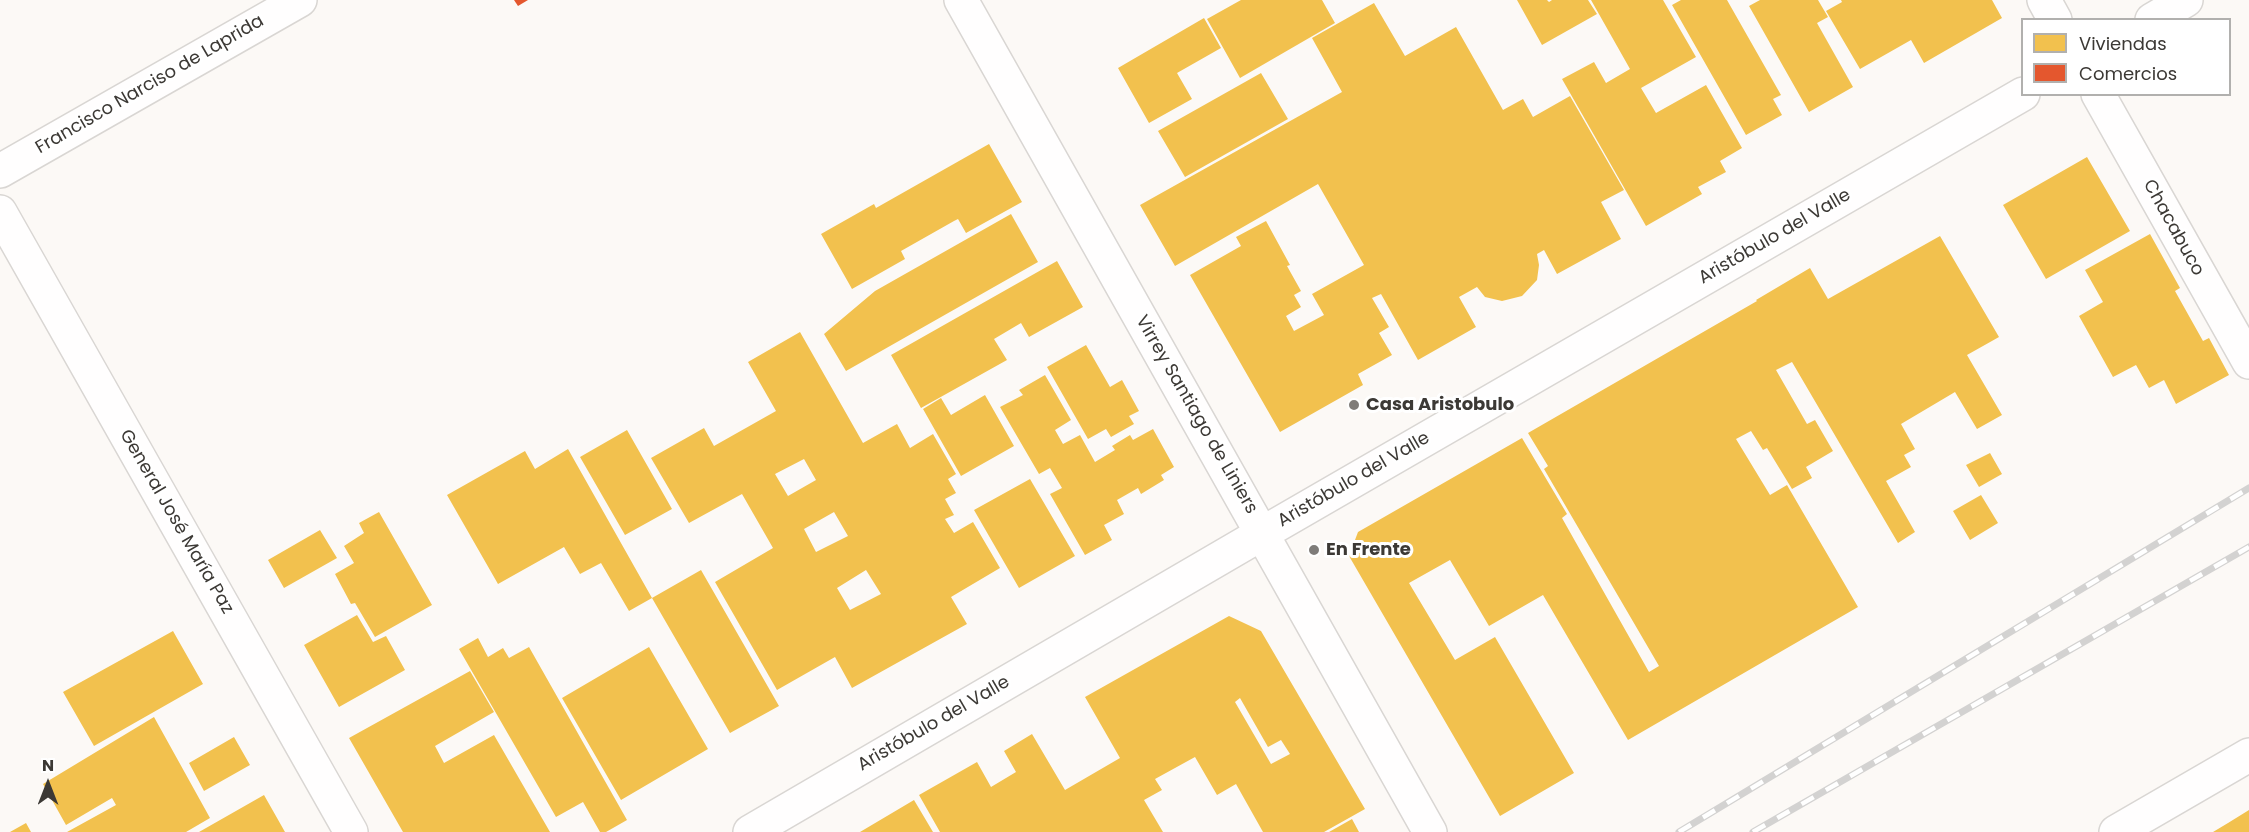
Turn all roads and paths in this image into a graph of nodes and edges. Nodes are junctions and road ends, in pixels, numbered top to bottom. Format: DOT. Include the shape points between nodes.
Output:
graph roads {
  1 [pos="300,0"];
  2 [pos="961,0"];
  3 [pos="2044,0"];
  4 [pos="2186,0"];
  5 [pos="2054,18"];
  6 [pos="2155,18"];
  7 [pos="2021,95"];
  8 [pos="2099,96"];
  9 [pos="0,171"];
  10 [pos="0,212"];
  11 [pos="2249,362"];
  12 [pos="1263,533"];
  13 [pos="2249,755"];
  14 [pos="351,832"];
  15 [pos="750,832"];
  16 [pos="1430,832"];
  17 [pos="2116,832"];
  1 -- 9 [label="street, Francisco Narciso de Laprida"];
  2 -- 12 [label="street, Virrey Santiago de Liniers"];
  3 -- 5 [label="street"];
  4 -- 6 [label="street"];
  7 -- 12 [label="street, Aristóbulo del Valle"];
  8 -- 11 [label="street, Chacabuco"];
  10 -- 14 [label="street, General José María Paz"];
  12 -- 15 [label="street, Aristóbulo del Valle"];
  12 -- 16 [label="street, Virrey Santiago de Liniers"];
  13 -- 17 [label="street"];
}
